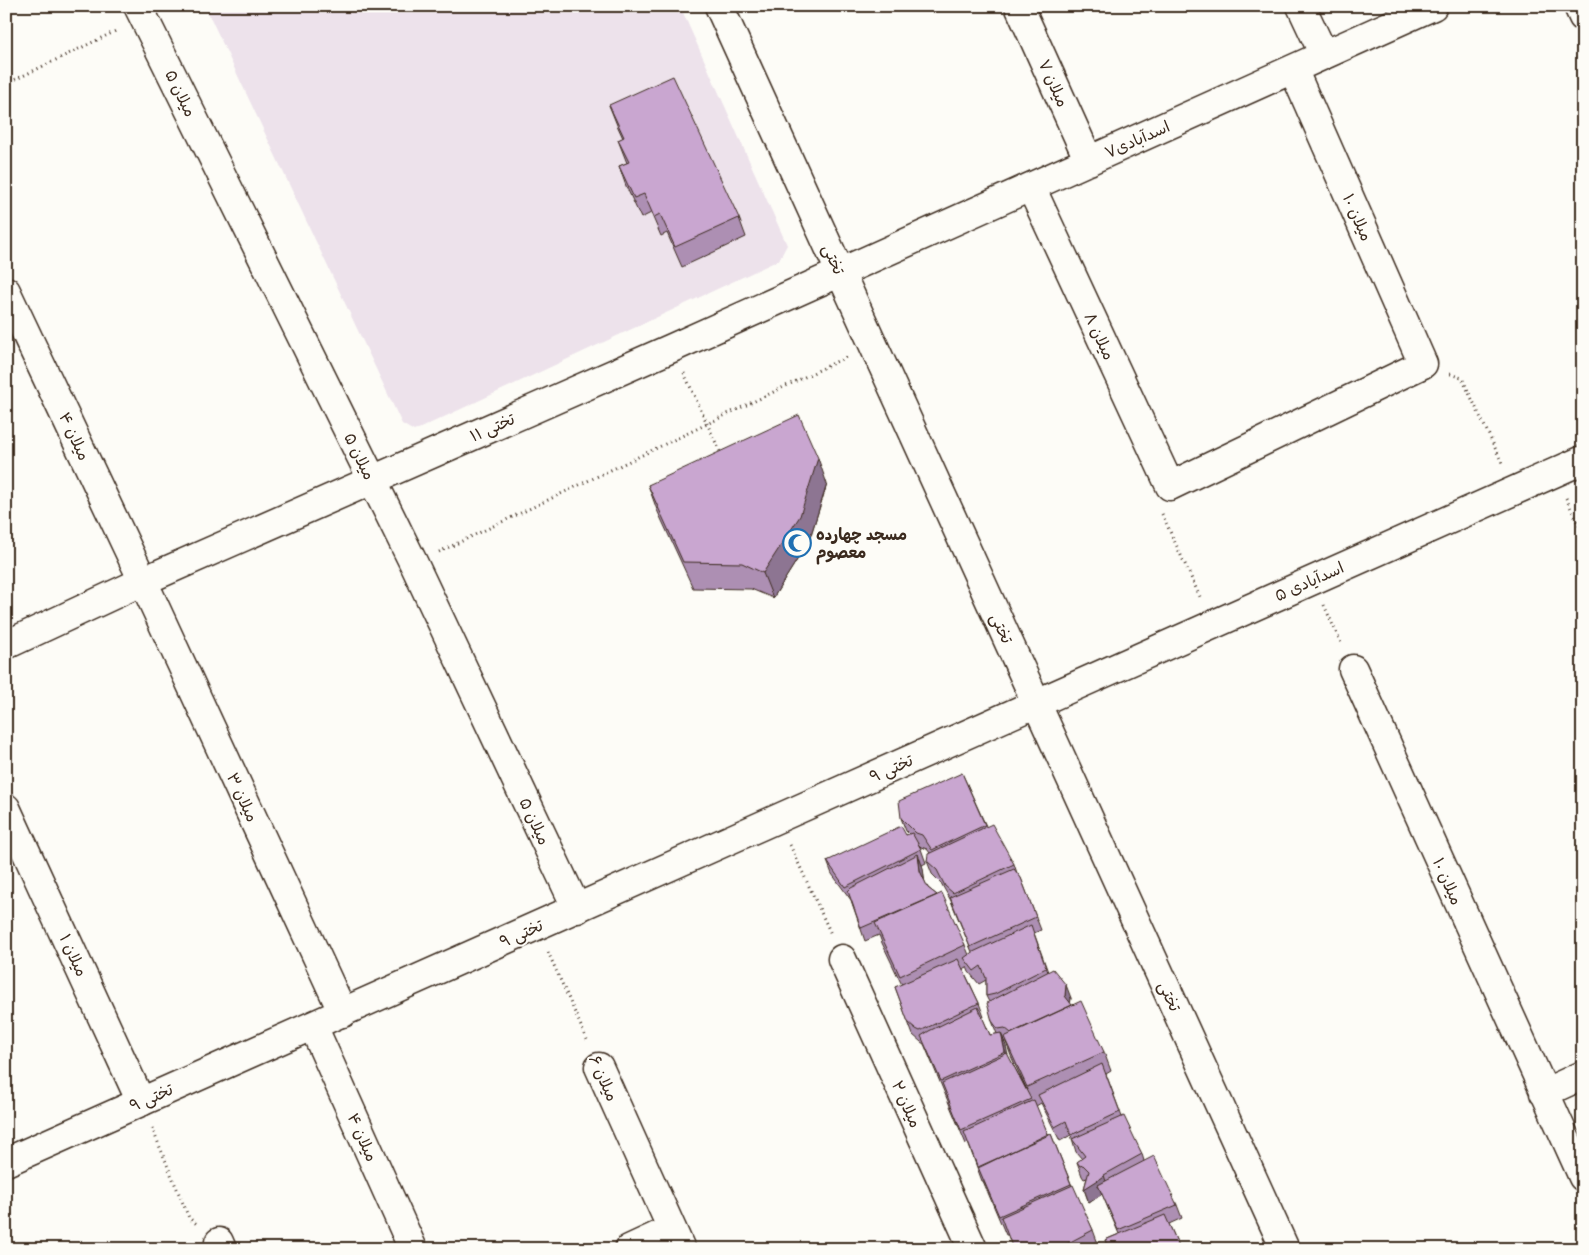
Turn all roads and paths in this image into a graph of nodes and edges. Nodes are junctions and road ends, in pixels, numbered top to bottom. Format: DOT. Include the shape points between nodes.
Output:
graph roads {
  1 [pos="719,6"];
  2 [pos="1019,6"];
  3 [pos="1301,6"];
  4 [pos="1433,6"];
  5 [pos="1578,6"];
  6 [pos="141,12"];
  7 [pos="1583,17"];
  8 [pos="1324,55"];
  9 [pos="1293,69"];
  10 [pos="6,84"];
  11 [pos="1089,161"];
  12 [pos="1031,187"];
  13 [pos="840,272"];
  14 [pos="6,291"];
  15 [pos="872,344"];
  16 [pos="672,348"];
  17 [pos="1423,364"];
  18 [pos="707,424"];
  19 [pos="1583,460"];
  20 [pos="724,462"];
  21 [pos="1554,472"];
  22 [pos="372,480"];
  23 [pos="1170,486"];
  24 [pos="1515,490"];
  25 [pos="1583,534"];
  26 [pos="414,564"];
  27 [pos="1312,580"];
  28 [pos="144,581"];
  29 [pos="1212,625"];
  30 [pos="6,645"];
  31 [pos="1352,669"];
  32 [pos="1036,703"];
  33 [pos="6,808"];
  34 [pos="778,819"];
  35 [pos="576,909"];
  36 [pos="536,926"];
  37 [pos="842,959"];
  38 [pos="343,1013"];
  39 [pos="313,1026"];
  40 [pos="599,1067"];
  41 [pos="1583,1075"];
  42 [pos="1544,1092"];
  43 [pos="141,1102"];
  44 [pos="6,1162"];
  45 [pos="1583,1177"];
  46 [pos="676,1239"];
  47 [pos="220,1245"];
  48 [pos="413,1249"];
  49 [pos="629,1249"];
  50 [pos="973,1249"];
  51 [pos="1285,1249"];
  1 -- 13 [label="street, تختی"];
  2 -- 11 [label="street, میلان ۷"];
  3 -- 8 [label="street"];
  4 -- 8 [label="street, اسدآبادی۷"];
  5 -- 7 [label="street"];
  6 -- 10 [label="path"];
  6 -- 22 [label="street, میلان ۵"];
  8 -- 9 [label="street, اسدآبادی۷"];
  9 -- 11 [label="street, اسدآبادی۷"];
  9 -- 17 [label="street, میلان ۱۰"];
  11 -- 12 [label="street, اسدآبادی۷"];
  12 -- 13 [label="street, اسدآبادی۷"];
  12 -- 23 [label="street, میلان ۸"];
  13 -- 15 [label="street, تختی"];
  13 -- 16 [label="street, تختی ۱۱"];
  14 -- 28 [label="street, میلان ۴"];
  15 -- 18 [label="path"];
  15 -- 32 [label="street, تختی"];
  16 -- 18 [label="path"];
  16 -- 22 [label="street, تختی ۱۱"];
  17 -- 23 [label="street"];
  17 -- 24 [label="path" via="1462,378"];
  18 -- 20 [label="path"];
  18 -- 26 [label="path"];
  19 -- 21 [label="street, اسدآیادی ۵"];
  21 -- 24 [label="street, اسدآیادی ۵"];
  21 -- 25 [label="path"];
  22 -- 26 [label="street, میلان ۵"];
  22 -- 28 [label="street, تختی ۱۱"];
  23 -- 29 [label="path" via="1161,512"];
  24 -- 27 [label="street, اسدآیادی ۵"];
  26 -- 35 [label="street, میلان ۵"];
  27 -- 29 [label="street, اسدآیادی ۵"];
  27 -- 31 [label="path"];
  28 -- 30 [label="street, تختی ۱۱"];
  28 -- 38 [label="street, میلان ۳"];
  29 -- 32 [label="street, اسدآیادی ۵"];
  31 -- 42 [label="street, میلان ۱۰"];
  32 -- 34 [label="street, تختی ۹"];
  32 -- 51 [label="street, تختی"];
  33 -- 43 [label="street, میلان ۱"];
  34 -- 35 [label="street, تختی ۹"];
  34 -- 37 [label="path"];
  35 -- 36 [label="street, تختی ۹"];
  36 -- 38 [label="street, تختی ۹"];
  36 -- 40 [label="path, میلان ۶"];
  37 -- 50 [label="street, میلان ۲"];
  38 -- 39 [label="street, تختی ۹"];
  39 -- 43 [label="street, تختی ۹"];
  39 -- 48 [label="street, میلان ۴"];
  40 -- 46 [label="street, میلان ۶"];
  41 -- 42 [label="street"];
  42 -- 45 [label="street, میلان ۱۰"];
  43 -- 44 [label="street, تختی ۹"];
  43 -- 47 [label="path" via="189,1218"];
  46 -- 49 [label="street"];
}
